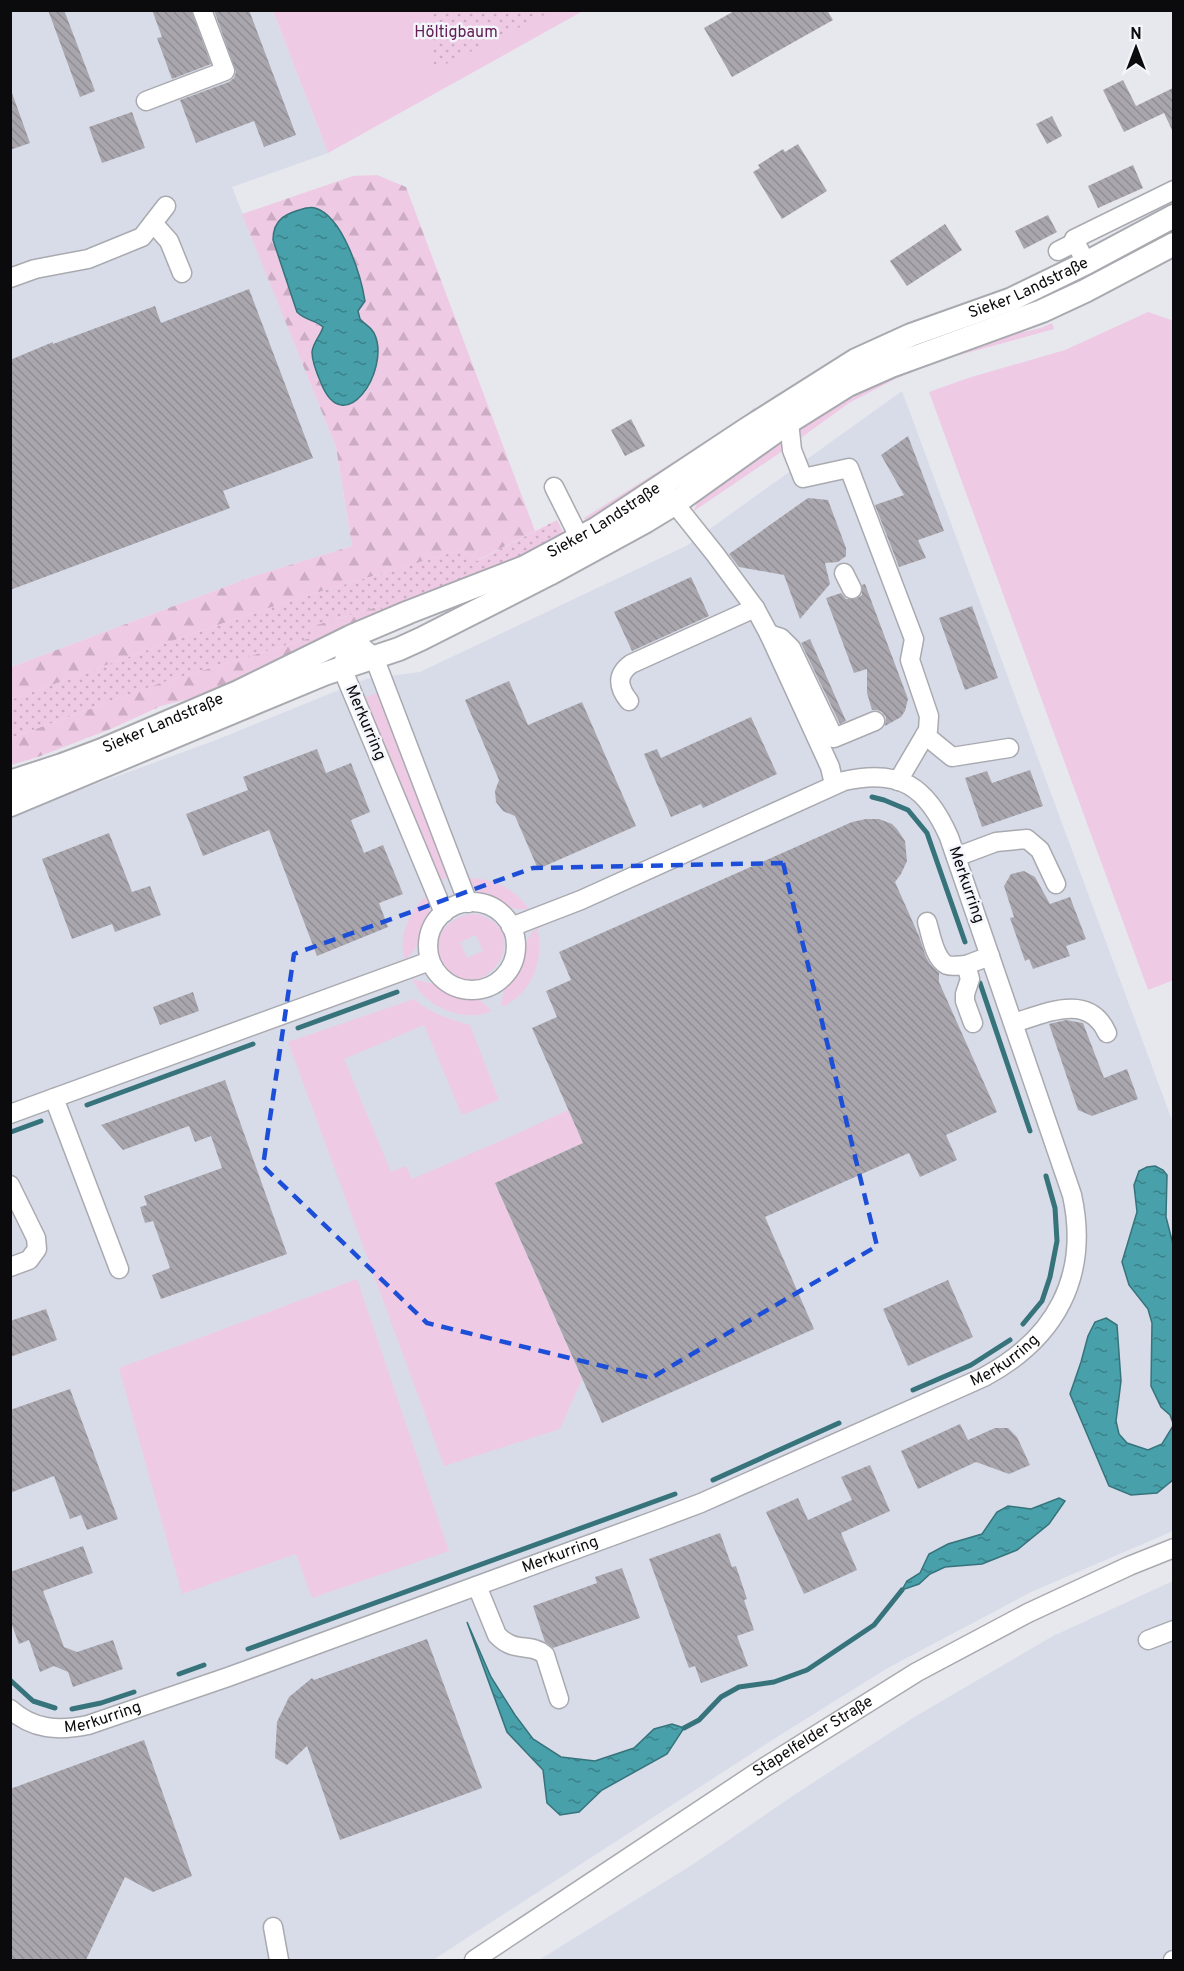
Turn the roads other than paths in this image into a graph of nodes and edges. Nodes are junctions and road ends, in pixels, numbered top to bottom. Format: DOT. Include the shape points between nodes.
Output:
graph roads {
  1 [pos="202,10"];
  2 [pos="147,101"];
  3 [pos="1173,190"];
  4 [pos="166,206"];
  5 [pos="1173,216"];
  6 [pos="153,223"];
  7 [pos="1076,242"];
  8 [pos="1173,244"];
  9 [pos="1058,251"];
  10 [pos="1086,263"];
  11 [pos="182,273"];
  12 [pos="10,278"];
  13 [pos="1085,291"];
  14 [pos="789,422"];
  15 [pos="661,485"];
  16 [pos="554,487"];
  17 [pos="674,504"];
  18 [pos="580,539"];
  19 [pos="755,608"];
  20 [pos="769,634"];
  21 [pos="350,637"];
  22 [pos="374,657"];
  23 [pos="342,668"];
  24 [pos="629,701"];
  25 [pos="875,721"];
  26 [pos="925,735"];
  27 [pos="1009,748"];
  28 [pos="898,781"];
  29 [pos="10,782"];
  30 [pos="834,784"];
  31 [pos="10,805"];
  32 [pos="956,857"];
  33 [pos="1056,884"];
  34 [pos="468,903"];
  35 [pos="444,913"];
  36 [pos="927,922"];
  37 [pos="511,927"];
  38 [pos="990,956"];
  39 [pos="430,961"];
  40 [pos="966,965"];
  41 [pos="974,1023"];
  42 [pos="1014,1023"];
  43 [pos="1107,1033"];
  44 [pos="54,1098"];
  45 [pos="10,1114"];
  46 [pos="10,1185"];
  47 [pos="10,1267"];
  48 [pos="119,1269"];
  49 [pos="1173,1548"];
  50 [pos="477,1586"];
  51 [pos="1173,1630"];
  52 [pos="1148,1640"];
  53 [pos="559,1699"];
  54 [pos="10,1709"];
  55 [pos="273,1927"];
  56 [pos="279,1960"];
  57 [pos="474,1960"];
  1 -- 2 [label="street" via="225,71"];
  3 -- 7 [label="street" via="1074,239"];
  4 -- 6 [label="street"];
  5 -- 10 [label="main road, Sieker Landstraße"];
  6 -- 11 [label="street" via="169,241"];
  6 -- 12 [label="street" via="142,237 88,259"];
  7 -- 9 [label="street"];
  7 -- 10 [label="street"];
  8 -- 13 [label="main road, Sieker Landstraße"];
  10 -- 13 [label="main road"];
  10 -- 15 [label="main road, Sieker Landstraße" via="1012,298 856,360"];
  13 -- 14 [label="main road, Sieker Landstraße" via="870,375"];
  14 -- 17 [label="main road, Sieker Landstraße"];
  14 -- 26 [label="street" via="794,459 803,478 849,468 914,639 910,660 929,716"];
  15 -- 17 [label="street"];
  15 -- 18 [label="main road, Sieker Landstraße"];
  16 -- 18 [label="street"];
  17 -- 19 [label="street"];
  17 -- 22 [label="main road, Sieker Landstraße" via="472,614"];
  18 -- 21 [label="main road, Sieker Landstraße" via="517,570"];
  19 -- 20 [label="street"];
  19 -- 24 [label="street" via="631,664 622,672 620,681"];
  20 -- 25 [label="street" via="781,638 791,648 834,738"];
  20 -- 30 [label="street" via="830,767"];
  21 -- 22 [label="street, Merkurring"];
  21 -- 23 [label="street, Merkurring"];
  21 -- 29 [label="main road, Sieker Landstraße" via="238,692 102,750"];
  22 -- 23 [label="main road, Sieker Landstraße"];
  22 -- 34 [label="street, Merkurring"];
  23 -- 31 [label="main road, Sieker Landstraße"];
  23 -- 35 [label="street, Merkurring"];
  26 -- 27 [label="street" via="952,757"];
  26 -- 28 [label="street"];
  28 -- 30 [label="street, Merkurring" via="867,777"];
  28 -- 32 [label="street, Merkurring" via="913,788 933,806"];
  30 -- 37 [label="street, Merkurring" via="581,900"];
  32 -- 33 [label="street" via="996,842 1027,839 1040,850"];
  32 -- 38 [label="street, Merkurring"];
  34 -- 35 [label="street"];
  34 -- 37 [label="street" via="492,908"];
  35 -- 39 [label="street" via="430,933"];
  36 -- 40 [label="street" via="939,959 951,966"];
  37 -- 39 [label="street" via="515,943 512,962 501,979 488,987 471,990 452,985"];
  38 -- 40 [label="street"];
  38 -- 42 [label="street, Merkurring"];
  39 -- 44 [label="street"];
  40 -- 41 [label="street" via="970,979 965,1001"];
  42 -- 43 [label="street" via="1078,1009 1090,1012"];
  42 -- 50 [label="street, Merkurring" via="1072,1195 1077,1222 1077,1251 1069,1284 1054,1315 1028,1347 976,1381 701,1503"];
  44 -- 45 [label="street"];
  44 -- 48 [label="street"];
  46 -- 47 [label="street" via="36,1238 37,1249 29,1260"];
  49 -- 57 [label="street, Stapelfelder Straße" via="1028,1613 917,1671"];
  50 -- 53 [label="street" via="497,1635 508,1645 545,1655"];
  50 -- 54 [label="street, Merkurring" via="88,1725 43,1728"];
  51 -- 52 [label="street"];
  55 -- 56 [label="street"];
}
